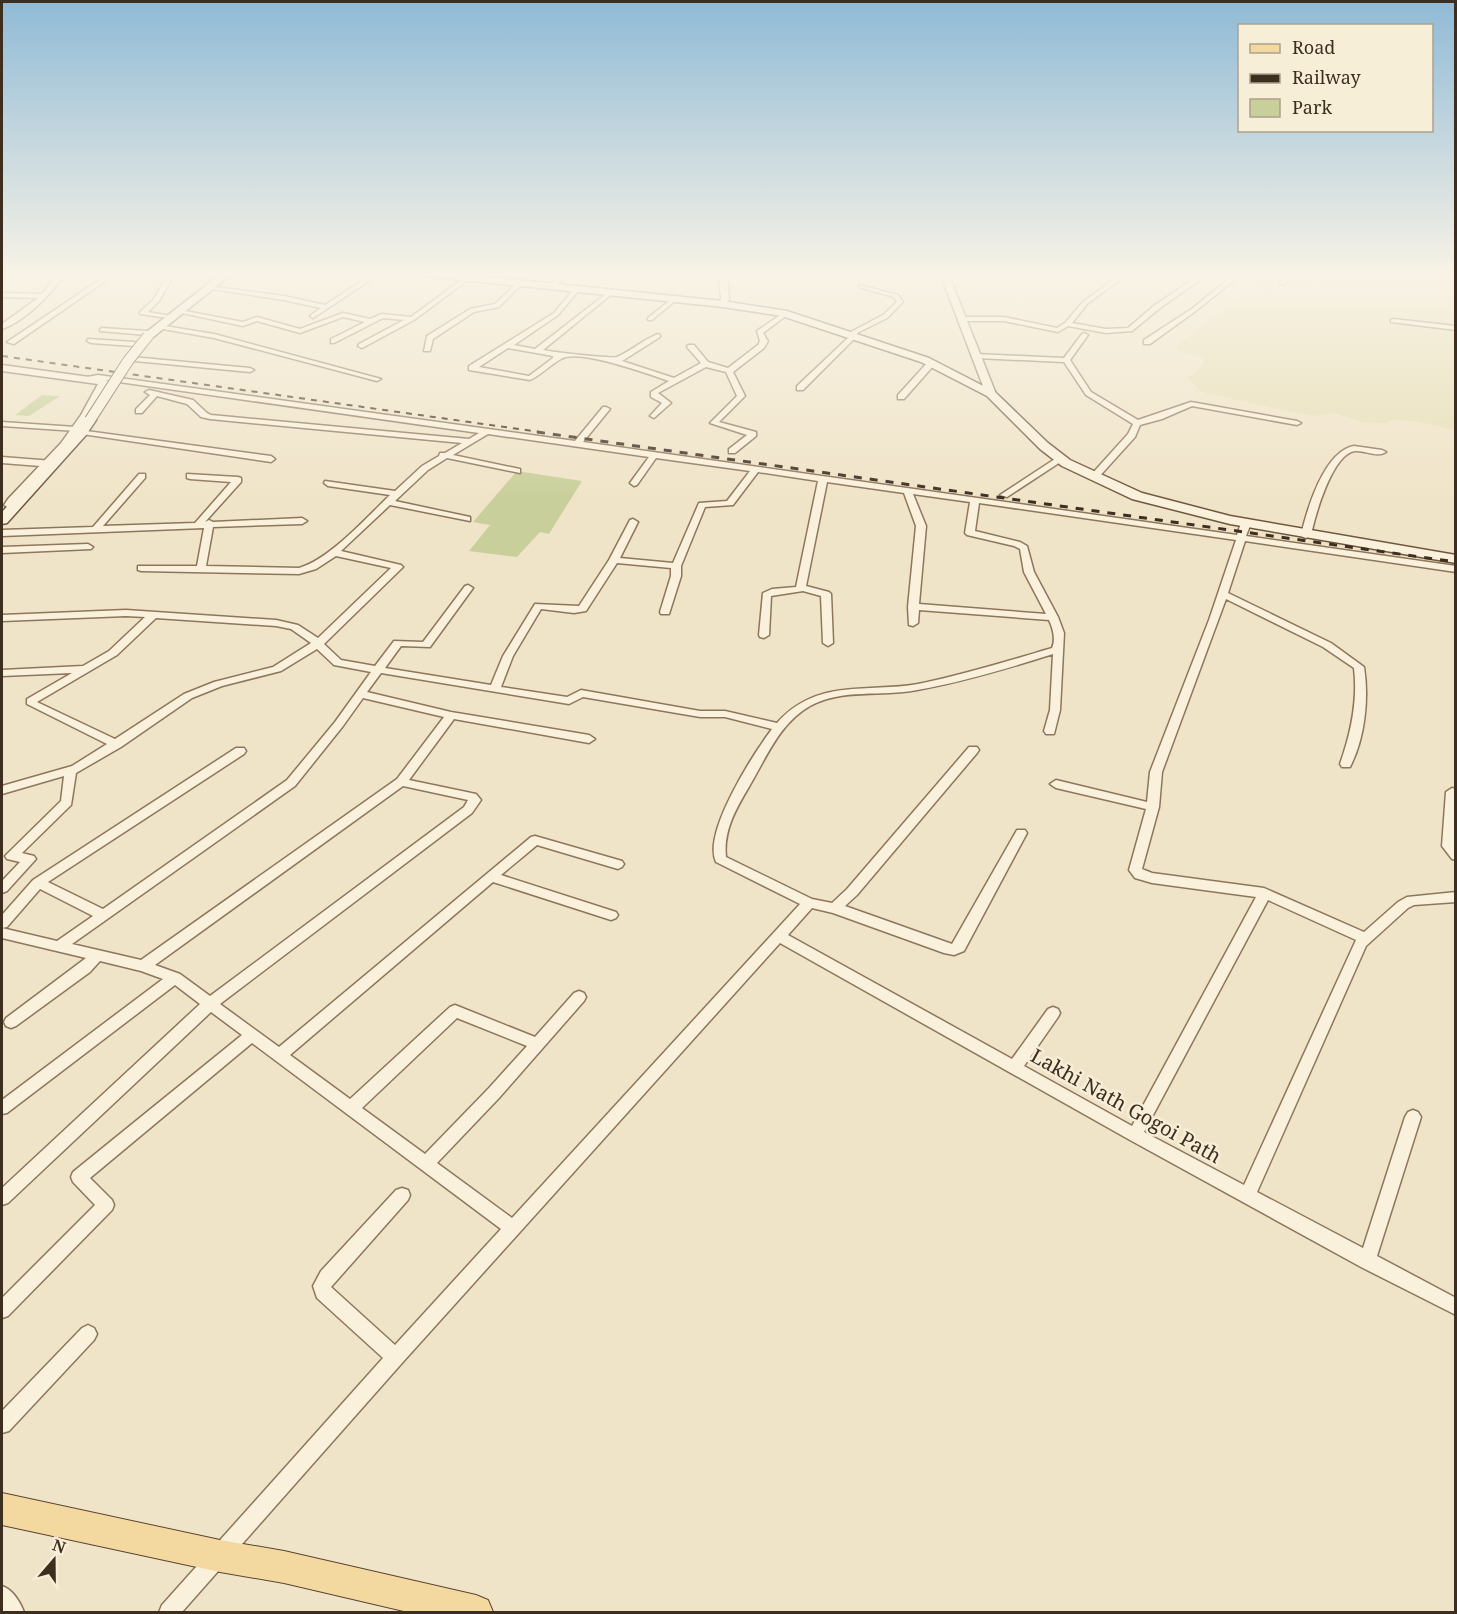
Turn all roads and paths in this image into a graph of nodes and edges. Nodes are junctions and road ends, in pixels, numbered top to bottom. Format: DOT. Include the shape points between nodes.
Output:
graph roads {
  1 [pos="138,348"];
  2 [pos="261,348"];
  3 [pos="500,348"];
  4 [pos="523,348"];
  5 [pos="540,348"];
  6 [pos="637,348"];
  7 [pos="692,348"];
  8 [pos="758,348"];
  9 [pos="840,348"];
  10 [pos="889,348"];
  11 [pos="974,348"];
  12 [pos="1074,348"];
  13 [pos="537,351"];
  14 [pos="558,356"];
  15 [pos="977,356"];
  16 [pos="135,358"];
  17 [pos="1066,360"];
  18 [pos="616,361"];
  19 [pos="705,364"];
  20 [pos="932,364"];
  21 [pos="2,368"];
  22 [pos="250,370"];
  23 [pos="729,371"];
  24 [pos="80,379"];
  25 [pos="377,379"];
  26 [pos="676,381"];
  27 [pos="104,382"];
  28 [pos="800,388"];
  29 [pos="156,393"];
  30 [pos="991,394"];
  31 [pos="901,397"];
  32 [pos="606,409"];
  33 [pos="139,411"];
  34 [pos="654,417"];
  35 [pos="1137,423"];
  36 [pos="1297,423"];
  37 [pos="2,424"];
  38 [pos="79,431"];
  39 [pos="486,432"];
  40 [pos="469,441"];
  41 [pos="577,444"];
  42 [pos="732,451"];
  43 [pos="1383,452"];
  44 [pos="443,455"];
  45 [pos="654,455"];
  46 [pos="271,459"];
  47 [pos="1061,459"];
  48 [pos="2,460"];
  49 [pos="51,464"];
  50 [pos="756,469"];
  51 [pos="517,471"];
  52 [pos="142,476"];
  53 [pos="190,476"];
  54 [pos="1094,477"];
  55 [pos="823,479"];
  56 [pos="328,483"];
  57 [pos="634,483"];
  58 [pos="907,490"];
  59 [pos="398,494"];
  60 [pos="1004,495"];
  61 [pos="975,500"];
  62 [pos="390,502"];
  63 [pos="8,506"];
  64 [pos="467,519"];
  65 [pos="2,520"];
  66 [pos="302,521"];
  67 [pos="633,522"];
  68 [pos="204,523"];
  69 [pos="1246,523"];
  70 [pos="96,529"];
  71 [pos="2,533"];
  72 [pos="1306,535"];
  73 [pos="1241,537"];
  74 [pos="88,547"];
  75 [pos="2,550"];
  76 [pos="335,552"];
  77 [pos="1455,559"];
  78 [pos="614,560"];
  79 [pos="676,566"];
  80 [pos="141,568"];
  81 [pos="201,569"];
  82 [pos="1455,569"];
  83 [pos="468,588"];
  84 [pos="801,589"];
  85 [pos="1223,594"];
  86 [pos="914,607"];
  87 [pos="665,612"];
  88 [pos="153,615"];
  89 [pos="1053,617"];
  90 [pos="2,618"];
  91 [pos="913,623"];
  92 [pos="764,635"];
  93 [pos="318,643"];
  94 [pos="828,643"];
  95 [pos="1059,648"];
  96 [pos="87,669"];
  97 [pos="379,671"];
  98 [pos="2,673"];
  99 [pos="495,689"];
  100 [pos="360,694"];
  101 [pos="452,715"];
  102 [pos="779,727"];
  103 [pos="1050,731"];
  104 [pos="589,739"];
  105 [pos="117,744"];
  106 [pos="973,750"];
  107 [pos="240,751"];
  108 [pos="1346,764"];
  109 [pos="70,771"];
  110 [pos="401,782"];
  111 [pos="1056,784"];
  112 [pos="2,790"];
  113 [pos="1452,792"];
  114 [pos="1153,807"];
  115 [pos="1021,833"];
  116 [pos="1455,856"];
  117 [pos="618,864"];
  118 [pos="492,877"];
  119 [pos="38,883"];
  120 [pos="2,888"];
  121 [pos="1263,893"];
  122 [pos="1455,897"];
  123 [pos="809,903"];
  124 [pos="835,908"];
  125 [pos="104,915"];
  126 [pos="611,915"];
  127 [pos="2,923"];
  128 [pos="2,933"];
  129 [pos="778,936"];
  130 [pos="1365,938"];
  131 [pos="60,946"];
  132 [pos="98,955"];
  133 [pos="143,966"];
  134 [pos="175,978"];
  135 [pos="579,997"];
  136 [pos="210,1004"];
  137 [pos="1053,1013"];
  138 [pos="11,1022"];
  139 [pos="252,1035"];
  140 [pos="538,1044"];
  141 [pos="280,1055"];
  142 [pos="1014,1068"];
  143 [pos="2,1108"];
  144 [pos="351,1108"];
  145 [pos="1413,1118"];
  146 [pos="1135,1135"];
  147 [pos="426,1163"];
  148 [pos="402,1195"];
  149 [pos="1247,1196"];
  150 [pos="2,1198"];
  151 [pos="513,1228"];
  152 [pos="1367,1261"];
  153 [pos="1455,1307"];
  154 [pos="2,1310"];
  155 [pos="88,1334"];
  156 [pos="396,1357"];
  157 [pos="2,1424"];
  158 [pos="2,1509"];
  159 [pos="220,1556"];
  160 [pos="2,1596"];
  161 [pos="14,1612"];
  162 [pos="169,1612"];
  163 [pos="476,1612"];
  1 -- 38 [label="main road, bridge"];
  2 -- 25 [label="street"];
  3 -- 14 [label="street" via="472,368 530,378"];
  4 -- 13 [label="street"];
  5 -- 13 [label="street"];
  6 -- 18 [label="street"];
  7 -- 19 [label="street"];
  8 -- 23 [label="street"];
  9 -- 28 [label="street"];
  10 -- 20 [label="main road"];
  11 -- 15 [label="street"];
  12 -- 17 [label="street"];
  13 -- 14 [label="street"];
  14 -- 18 [label="street"];
  15 -- 17 [label="street"];
  15 -- 30 [label="street"];
  16 -- 22 [label="street"];
  17 -- 35 [label="street" via="1094,398"];
  18 -- 26 [label="street"];
  19 -- 23 [label="street"];
  19 -- 26 [label="street"];
  20 -- 30 [label="main road"];
  20 -- 31 [label="street"];
  21 -- 24 [label="street"];
  23 -- 42 [label="street" via="741,396 714,423 753,434"];
  24 -- 27 [label="street"];
  24 -- 39 [label="street" via="98,377"];
  26 -- 34 [label="street" via="653,394 667,401"];
  27 -- 29 [label="street"];
  27 -- 38 [label="street"];
  29 -- 33 [label="street"];
  29 -- 40 [label="street" via="189,402 210,417"];
  30 -- 47 [label="main road"];
  32 -- 41 [label="street"];
  35 -- 36 [label="street" via="1191,404"];
  35 -- 54 [label="street" via="1132,435"];
  37 -- 38 [label="street"];
  38 -- 46 [label="street"];
  38 -- 49 [label="main road"];
  39 -- 40 [label="street"];
  39 -- 41 [label="street"];
  40 -- 44 [label="street"];
  41 -- 45 [label="street"];
  43 -- 72 [label="street" via="1345,451 1322,482"];
  44 -- 51 [label="street"];
  44 -- 59 [label="street"];
  45 -- 50 [label="street"];
  45 -- 57 [label="street"];
  47 -- 54 [label="main road"];
  47 -- 60 [label="street"];
  48 -- 49 [label="street"];
  49 -- 63 [label="main road"];
  50 -- 55 [label="street"];
  50 -- 79 [label="street" via="730,503 702,505"];
  52 -- 70 [label="street"];
  53 -- 68 [label="street" via="238,480"];
  54 -- 69 [label="main road" via="1137,496"];
  55 -- 58 [label="street"];
  55 -- 84 [label="street"];
  56 -- 59 [label="street"];
  58 -- 61 [label="street"];
  58 -- 86 [label="street" via="921,526"];
  59 -- 62 [label="street"];
  61 -- 73 [label="street"];
  61 -- 89 [label="street" via="970,533 1024,548 1028,571"];
  62 -- 64 [label="street"];
  62 -- 76 [label="street"];
  63 -- 65 [label="main road"];
  66 -- 68 [label="street"];
  67 -- 78 [label="street"];
  68 -- 70 [label="street"];
  68 -- 81 [label="street"];
  69 -- 72 [label="main road"];
  69 -- 73 [label="street"];
  70 -- 71 [label="street"];
  72 -- 77 [label="main road"];
  73 -- 82 [label="street"];
  73 -- 85 [label="street"];
  74 -- 75 [label="street"];
  76 -- 81 [label="street" via="306,570"];
  76 -- 93 [label="street" via="398,567"];
  78 -- 79 [label="street"];
  78 -- 99 [label="street" via="582,609 538,606 508,656"];
  79 -- 87 [label="street"];
  80 -- 81 [label="street"];
  83 -- 97 [label="street" via="426,645 398,643"];
  84 -- 92 [label="street" via="766,595"];
  84 -- 94 [label="street" via="825,594"];
  85 -- 108 [label="street" via="1317,639 1359,667 1357,726"];
  85 -- 114 [label="street" via="1156,772"];
  86 -- 89 [label="street"];
  86 -- 91 [label="street"];
  88 -- 90 [label="street"];
  88 -- 93 [label="street" via="276,623 294,627"];
  88 -- 96 [label="street" via="121,647"];
  89 -- 95 [label="street"];
  93 -- 97 [label="street" via="338,663"];
  93 -- 105 [label="street" via="277,669 188,696"];
  95 -- 102 [label="street" via="918,687 818,698 799,708"];
  95 -- 103 [label="street"];
  96 -- 98 [label="street"];
  96 -- 105 [label="street" via="34,699 32,704"];
  97 -- 99 [label="street"];
  97 -- 100 [label="street"];
  99 -- 102 [label="street" via="569,701 581,693"];
  100 -- 101 [label="street"];
  100 -- 125 [label="street" via="291,783"];
  101 -- 104 [label="street"];
  101 -- 110 [label="street"];
  102 -- 123 [label="street" via="734,800 717,846 720,859"];
  105 -- 109 [label="street"];
  106 -- 124 [label="street"];
  107 -- 119 [label="street"];
  109 -- 112 [label="street"];
  109 -- 120 [label="street" via="67,802 11,856 30,859"];
  110 -- 133 [label="street"];
  110 -- 136 [label="street" via="476,800 468,810"];
  111 -- 114 [label="street"];
  113 -- 116 [label="street" via="1448,846"];
  114 -- 121 [label="street" via="1135,866 1139,875"];
  115 -- 124 [label="street" via="954,950"];
  117 -- 118 [label="street" via="535,840"];
  118 -- 126 [label="street"];
  118 -- 141 [label="street"];
  119 -- 125 [label="street"];
  119 -- 127 [label="street"];
  121 -- 130 [label="street"];
  121 -- 146 [label="street"];
  122 -- 130 [label="street" via="1412,900"];
  123 -- 124 [label="street"];
  123 -- 129 [label="street"];
  125 -- 131 [label="street"];
  128 -- 131 [label="street"];
  129 -- 142 [label="street, Lakhi Nath Gogoi Path"];
  129 -- 151 [label="street"];
  130 -- 149 [label="street"];
  131 -- 132 [label="street"];
  132 -- 133 [label="street"];
  132 -- 138 [label="street"];
  133 -- 134 [label="street"];
  134 -- 136 [label="street"];
  134 -- 143 [label="street"];
  135 -- 140 [label="street"];
  136 -- 139 [label="street"];
  136 -- 150 [label="street"];
  137 -- 142 [label="street"];
  139 -- 141 [label="street"];
  139 -- 154 [label="street" via="79,1177 106,1205"];
  140 -- 144 [label="street" via="455,1011"];
  140 -- 147 [label="street"];
  141 -- 144 [label="street"];
  142 -- 146 [label="street, Lakhi Nath Gogoi Path"];
  144 -- 147 [label="street"];
  145 -- 152 [label="street"];
  146 -- 149 [label="street, Lakhi Nath Gogoi Path"];
  147 -- 151 [label="street"];
  148 -- 156 [label="street" via="322,1286 323,1292"];
  149 -- 152 [label="street, Lakhi Nath Gogoi Path"];
  151 -- 156 [label="street"];
  152 -- 153 [label="street, Lakhi Nath Gogoi Path"];
  155 -- 157 [label="street"];
  156 -- 159 [label="street"];
  158 -- 159 [label="main road"];
  159 -- 162 [label="street"];
  159 -- 163 [label="main road" via="326,1576"];
  160 -- 161 [label="street"];
}
